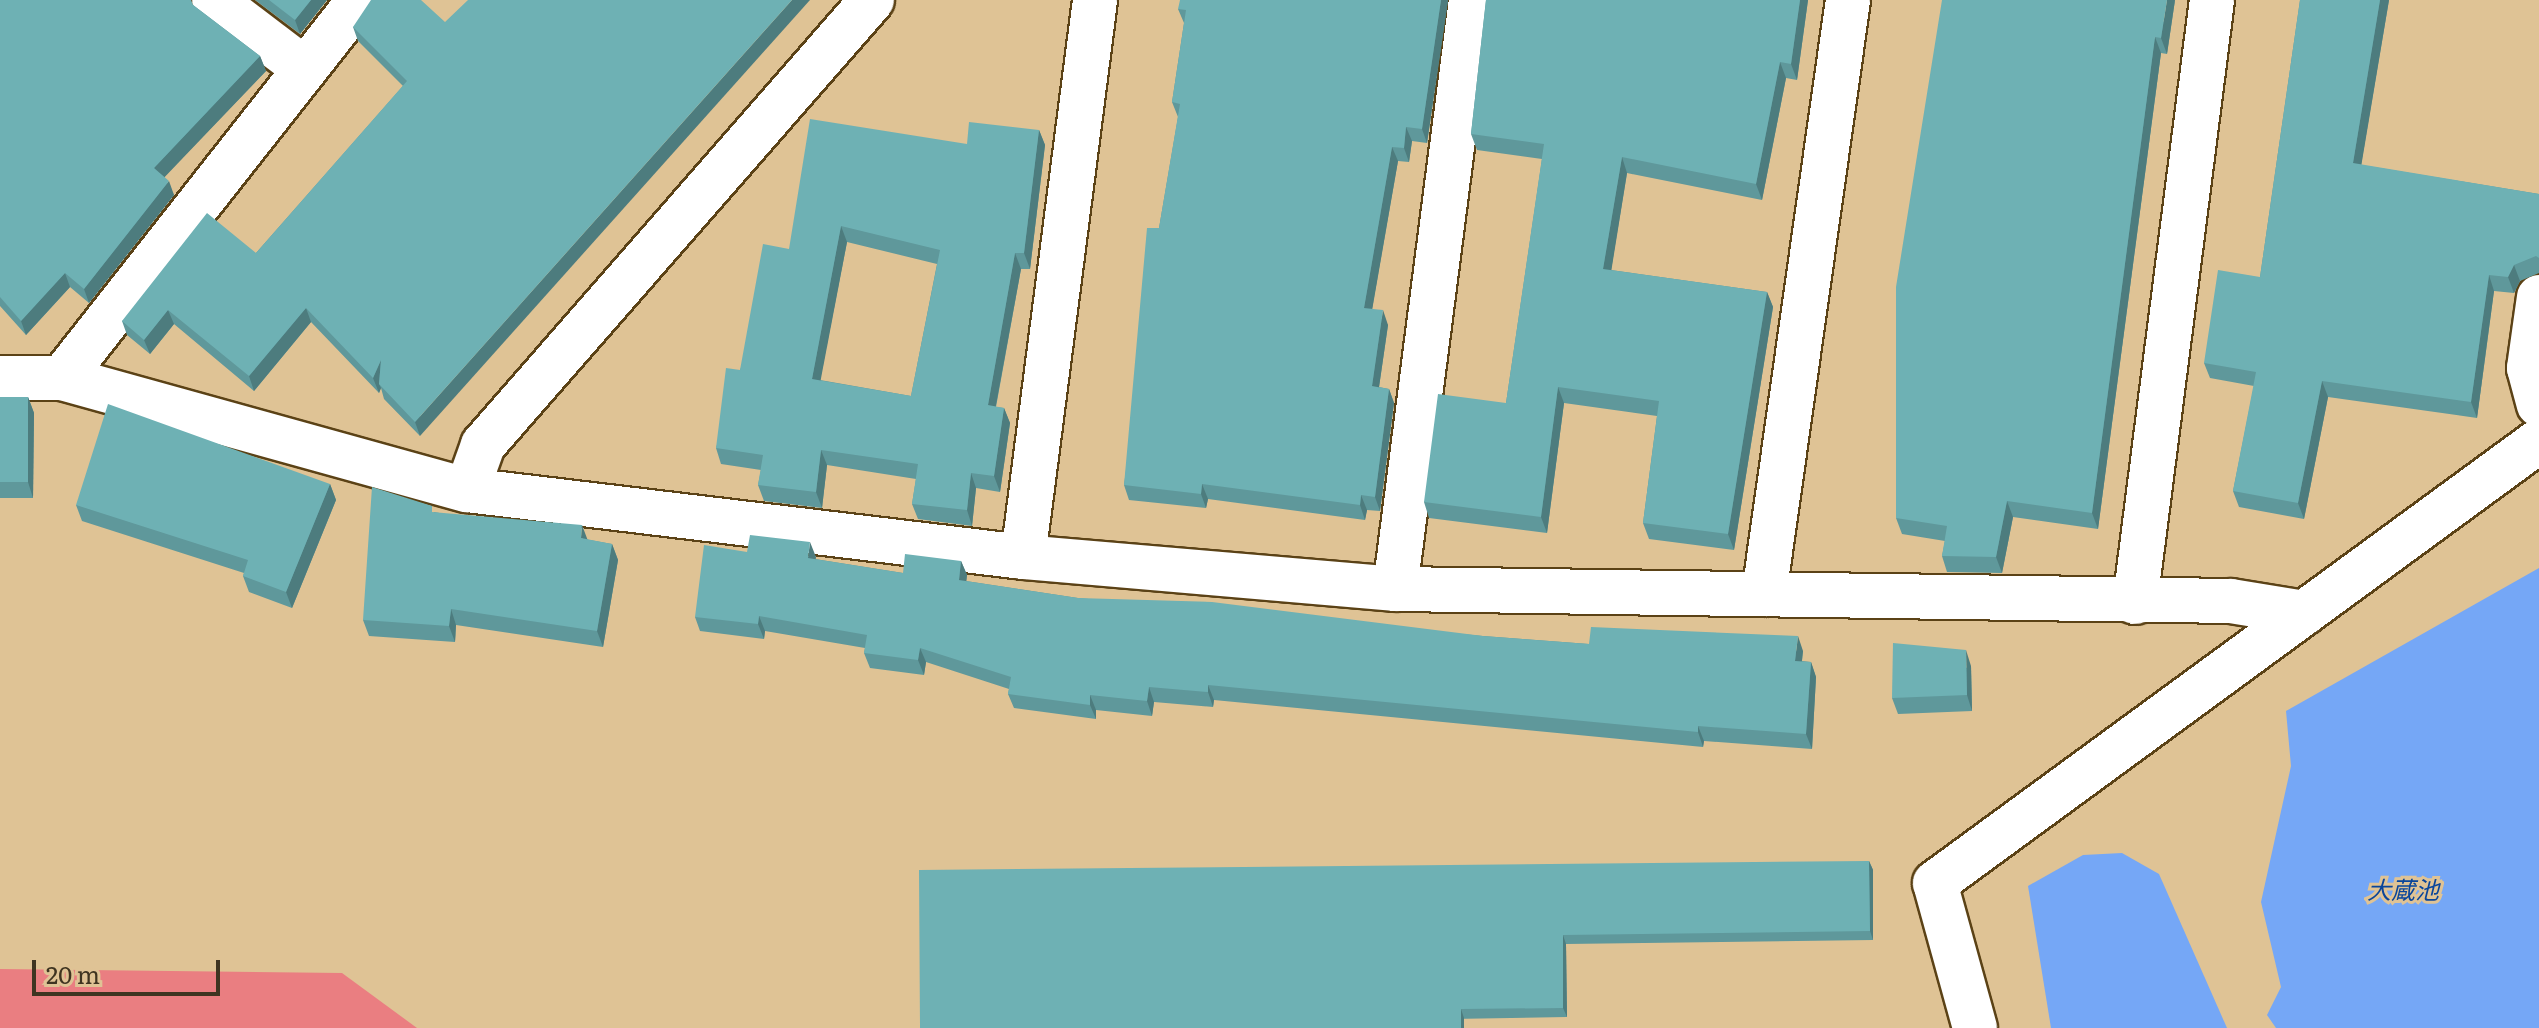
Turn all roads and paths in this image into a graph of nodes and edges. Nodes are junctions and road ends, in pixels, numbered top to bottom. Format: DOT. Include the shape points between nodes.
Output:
graph roads {
  1 [pos="214,0"];
  2 [pos="359,0"];
  3 [pos="872,0"];
  4 [pos="1095,0"];
  5 [pos="1471,0"];
  6 [pos="1848,0"];
  7 [pos="2212,0"];
  8 [pos="301,66"];
  9 [pos="2539,297"];
  10 [pos="0,378"];
  11 [pos="62,378"];
  12 [pos="2539,405"];
  13 [pos="2539,441"];
  14 [pos="467,490"];
  15 [pos="1023,557"];
  16 [pos="1395,589"];
  17 [pos="1764,594"];
  18 [pos="2135,602"];
  19 [pos="2304,613"];
  20 [pos="1975,1028"];
  1 -- 8 [label="street"];
  2 -- 8 [label="street"];
  3 -- 14 [label="street" via="483,445"];
  4 -- 15 [label="street"];
  5 -- 16 [label="street"];
  6 -- 17 [label="street"];
  7 -- 18 [label="street"];
  8 -- 11 [label="street"];
  9 -- 12 [label="street" via="2529,368"];
  10 -- 11 [label="street"];
  11 -- 14 [label="street"];
  13 -- 19 [label="street"];
  14 -- 15 [label="street"];
  15 -- 16 [label="street"];
  16 -- 17 [label="street"];
  17 -- 18 [label="street"];
  18 -- 19 [label="street" via="2231,601"];
  19 -- 20 [label="street" via="1935,883"];
}
